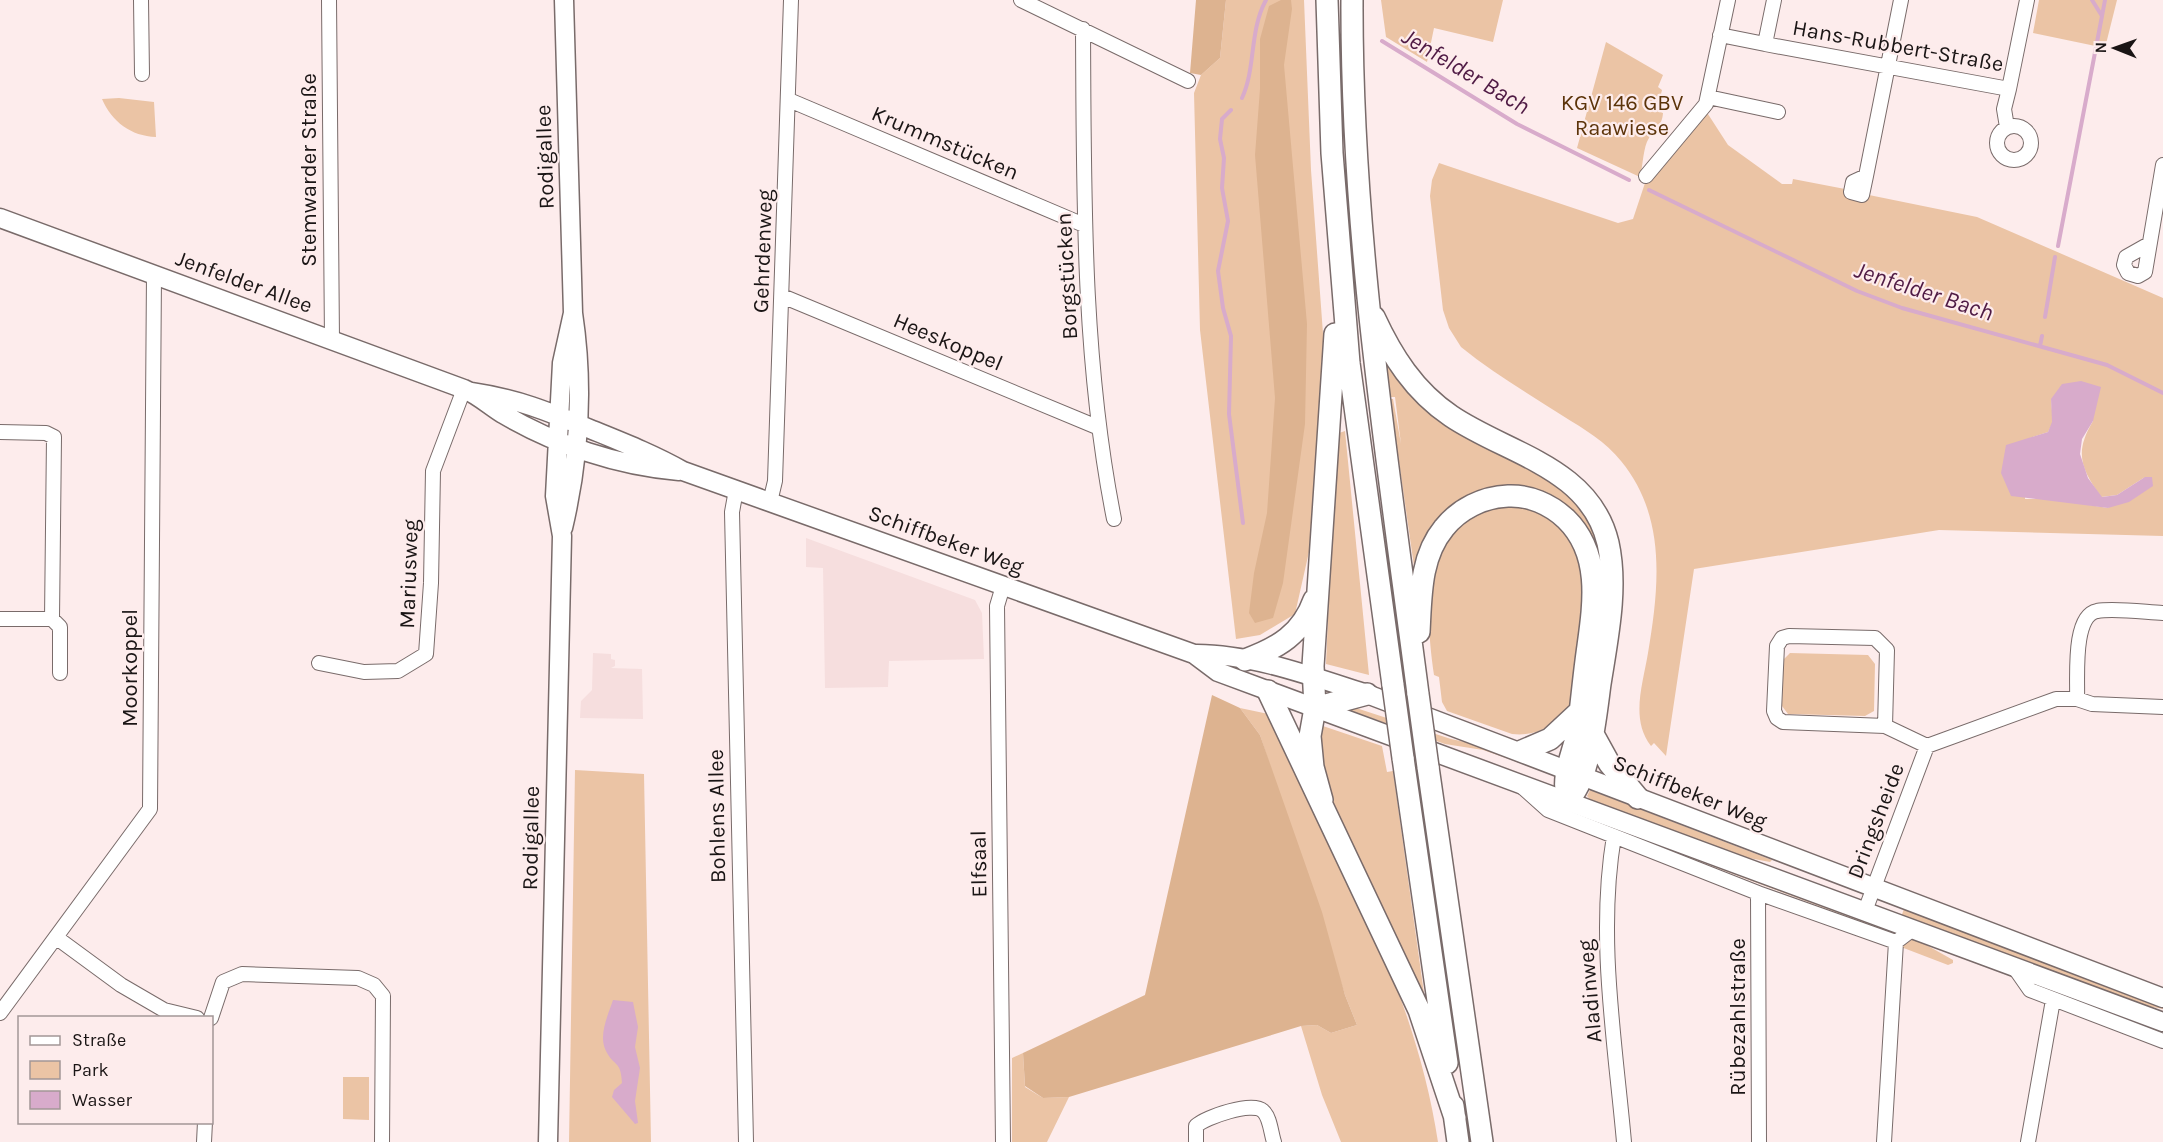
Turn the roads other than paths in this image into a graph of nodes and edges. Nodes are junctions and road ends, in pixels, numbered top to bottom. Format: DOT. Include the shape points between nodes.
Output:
graph roads {
  1 [pos="141,0"];
  2 [pos="329,0"];
  3 [pos="564,0"];
  4 [pos="791,0"];
  5 [pos="1021,0"];
  6 [pos="1327,0"];
  7 [pos="1352,0"];
  8 [pos="1728,0"];
  9 [pos="1774,0"];
  10 [pos="1901,0"];
  11 [pos="2027,0"];
  12 [pos="1083,30"];
  13 [pos="1720,35"];
  14 [pos="1765,44"];
  15 [pos="1888,67"];
  16 [pos="142,75"];
  17 [pos="1188,81"];
  18 [pos="2009,89"];
  19 [pos="1708,97"];
  20 [pos="789,100"];
  21 [pos="1778,112"];
  22 [pos="2007,127"];
  23 [pos="2163,165"];
  24 [pos="1646,176"];
  25 [pos="1866,176"];
  26 [pos="0,218"];
  27 [pos="1084,225"];
  28 [pos="2149,244"];
  29 [pos="1339,250"];
  30 [pos="153,274"];
  31 [pos="782,296"];
  32 [pos="1366,300"];
  33 [pos="573,313"];
  34 [pos="332,340"];
  35 [pos="468,390"];
  36 [pos="560,416"];
  37 [pos="579,424"];
  38 [pos="1097,428"];
  39 [pos="0,432"];
  40 [pos="559,439"];
  41 [pos="578,448"];
  42 [pos="682,471"];
  43 [pos="736,490"];
  44 [pos="770,502"];
  45 [pos="1114,519"];
  46 [pos="562,536"];
  47 [pos="1318,585"];
  48 [pos="1003,586"];
  49 [pos="2163,613"];
  50 [pos="0,619"];
  51 [pos="52,619"];
  52 [pos="1194,654"];
  53 [pos="1245,660"];
  54 [pos="319,663"];
  55 [pos="60,673"];
  56 [pos="1312,677"];
  57 [pos="1417,687"];
  58 [pos="1268,691"];
  59 [pos="1367,694"];
  60 [pos="2077,699"];
  61 [pos="2163,707"];
  62 [pos="1315,708"];
  63 [pos="1579,712"];
  64 [pos="1885,726"];
  65 [pos="1593,734"];
  66 [pos="1927,746"];
  67 [pos="1522,752"];
  68 [pos="1574,772"];
  69 [pos="1517,782"];
  70 [pos="1638,798"];
  71 [pos="1322,800"];
  72 [pos="1568,800"];
  73 [pos="1614,836"];
  74 [pos="1873,889"];
  75 [pos="1758,892"];
  76 [pos="1865,911"];
  77 [pos="1913,929"];
  78 [pos="57,938"];
  79 [pos="1896,942"];
  80 [pos="2014,967"];
  81 [pos="2163,998"];
  82 [pos="2053,1000"];
  83 [pos="0,1013"];
  84 [pos="192,1016"];
  85 [pos="212,1016"];
  86 [pos="2163,1022"];
  87 [pos="2163,1041"];
  88 [pos="1455,1118"];
  89 [pos="205,1124"];
  90 [pos="204,1142"];
  91 [pos="382,1142"];
  92 [pos="548,1142"];
  93 [pos="746,1142"];
  94 [pos="1003,1142"];
  95 [pos="1196,1142"];
  96 [pos="1274,1142"];
  97 [pos="1458,1142"];
  98 [pos="1482,1142"];
  99 [pos="1624,1142"];
  100 [pos="1759,1142"];
  101 [pos="1884,1142"];
  102 [pos="2028,1142"];
  1 -- 16 [label="street"];
  2 -- 34 [label="street, Stemwarder Straße"];
  3 -- 33 [label="main road, Rodigallee"];
  4 -- 20 [label="street, Gehrdenweg"];
  5 -- 12 [label="street"];
  6 -- 29 [label="highway"];
  7 -- 32 [label="highway" via="1355,153"];
  8 -- 13 [label="street"];
  9 -- 14 [label="street, Hans-Rubbert-Straße"];
  10 -- 15 [label="street"];
  11 -- 18 [label="street, Hans-Rubbert-Straße"];
  12 -- 17 [label="street"];
  12 -- 27 [label="street, Borgstücken"];
  13 -- 14 [label="street, Hans-Rubbert-Straße"];
  13 -- 19 [label="street"];
  14 -- 15 [label="street, Hans-Rubbert-Straße"];
  15 -- 18 [label="street, Hans-Rubbert-Straße"];
  15 -- 25 [label="street"];
  18 -- 22 [label="street" via="2004,109"];
  19 -- 21 [label="street"];
  19 -- 24 [label="street" via="1701,111"];
  20 -- 27 [label="street, Krummstücken"];
  20 -- 31 [label="street, Gehrdenweg"];
  23 -- 28 [label="street"];
  26 -- 30 [label="main road, Jenfelder Allee"];
  27 -- 38 [label="street, Borgstücken"];
  29 -- 47 [label="highway"];
  29 -- 88 [label="highway, bridge" via="1349,363"];
  30 -- 34 [label="main road, Jenfelder Allee"];
  30 -- 78 [label="street, Moorkoppel" via="150,809"];
  31 -- 38 [label="street, Heeskoppel"];
  31 -- 44 [label="street, Gehrdenweg" via="775,481"];
  32 -- 57 [label="highway"];
  32 -- 65 [label="highway" via="1392,355 1421,393 1451,417 1556,472 1588,501 1601,522 1611,563 1610,606"];
  33 -- 36 [label="main road, Rodigallee" via="563,353"];
  33 -- 37 [label="main road, Rodigallee" via="579,357"];
  34 -- 35 [label="main road, Jenfelder Allee"];
  35 -- 36 [label="main road, Jenfelder Allee" via="509,397"];
  35 -- 40 [label="main road, Jenfelder Allee" via="504,414"];
  35 -- 54 [label="street, Mariusweg" via="433,471 426,654 398,671 364,672"];
  36 -- 37 [label="main road, Schiffbeker Weg"];
  36 -- 40 [label="main road, Rodigallee"];
  37 -- 41 [label="main road, Rodigallee"];
  37 -- 42 [label="main road, Schiffbeker Weg" via="648,451"];
  38 -- 45 [label="street, Borgstücken"];
  39 -- 51 [label="street" via="46,433 54,437"];
  40 -- 41 [label="main road, Schiffbeker Weg"];
  40 -- 46 [label="main road, Rodigallee" via="555,496"];
  41 -- 42 [label="main road, Schiffbeker Weg" via="641,468"];
  41 -- 46 [label="main road, Rodigallee"];
  42 -- 43 [label="main road, Schiffbeker Weg"];
  43 -- 44 [label="main road, Schiffbeker Weg"];
  43 -- 93 [label="street, Bohlens Allee" via="732,512"];
  44 -- 48 [label="main road, Schiffbeker Weg"];
  46 -- 92 [label="main road, Rodigallee"];
  47 -- 53 [label="highway" via="1307,615 1290,638"];
  47 -- 56 [label="highway"];
  48 -- 52 [label="main road, Schiffbeker Weg"];
  48 -- 94 [label="street, Elfsaal" via="997,606"];
  49 -- 60 [label="street" via="2095,611 2085,619 2079,632"];
  50 -- 51 [label="street"];
  51 -- 55 [label="street" via="60,627"];
  52 -- 53 [label="main road, Schiffbeker Weg" via="1215,653"];
  52 -- 58 [label="main road, Schiffbeker Weg" via="1218,672"];
  53 -- 56 [label="main road, Schiffbeker Weg"];
  56 -- 59 [label="main road, Schiffbeker Weg"];
  56 -- 62 [label="highway"];
  57 -- 63 [label="highway" via="1420,596 1434,542 1454,517 1473,505 1501,496 1526,497 1567,520 1589,557 1594,608"];
  57 -- 98 [label="highway, bridge"];
  58 -- 62 [label="main road, Schiffbeker Weg"];
  58 -- 71 [label="highway"];
  59 -- 62 [label="highway"];
  59 -- 67 [label="main road, Schiffbeker Weg"];
  60 -- 61 [label="street, Dringsheide" via="2092,704"];
  60 -- 66 [label="street, Dringsheide" via="2056,699"];
  62 -- 69 [label="main road, Schiffbeker Weg"];
  62 -- 71 [label="highway" via="1310,726 1311,749"];
  63 -- 67 [label="highway" via="1550,739"];
  63 -- 68 [label="highway"];
  64 -- 64 [label="street, Dringsheide" via="1887,650 1882,643 1875,638 1782,638 1777,646 1774,711 1778,718 1784,722"];
  64 -- 66 [label="street, Dringsheide"];
  65 -- 68 [label="highway"];
  65 -- 70 [label="highway"];
  66 -- 74 [label="street, Dringsheide"];
  67 -- 68 [label="main road, Schiffbeker Weg"];
  68 -- 70 [label="main road, Schiffbeker Weg"];
  68 -- 72 [label="highway" via="1565,787"];
  69 -- 72 [label="main road, Schiffbeker Weg"];
  69 -- 73 [label="street, Schiffbeker Weg" via="1548,810"];
  70 -- 74 [label="main road, Schiffbeker Weg"];
  71 -- 88 [label="highway" via="1419,1010"];
  72 -- 76 [label="main road, Schiffbeker Weg"];
  73 -- 75 [label="street, Schiffbeker Weg"];
  73 -- 99 [label="street, Aladinweg" via="1607,875 1606,921"];
  74 -- 76 [label="street, Dringsheide"];
  74 -- 81 [label="main road, Schiffbeker Weg"];
  75 -- 79 [label="street, Schiffbeker Weg"];
  75 -- 100 [label="street, Rübezahlstraße"];
  76 -- 77 [label="main road, Schiffbeker Weg"];
  77 -- 79 [label="street"];
  77 -- 80 [label="main road, Schiffbeker Weg"];
  78 -- 83 [label="street, Moorkoppel"];
  78 -- 84 [label="street" via="164,1010"];
  79 -- 101 [label="street"];
  80 -- 82 [label="street" via="2030,990"];
  80 -- 86 [label="main road, Schiffbeker Weg"];
  82 -- 87 [label="street"];
  82 -- 102 [label="street"];
  85 -- 91 [label="street" via="223,982 242,974 358,978 374,985 383,996 385,1023"];
  88 -- 97 [label="highway"];
  89 -- 90 [label="street"];
  95 -- 96 [label="street" via="1196,1126 1203,1120 1251,1106 1266,1114"];
}
